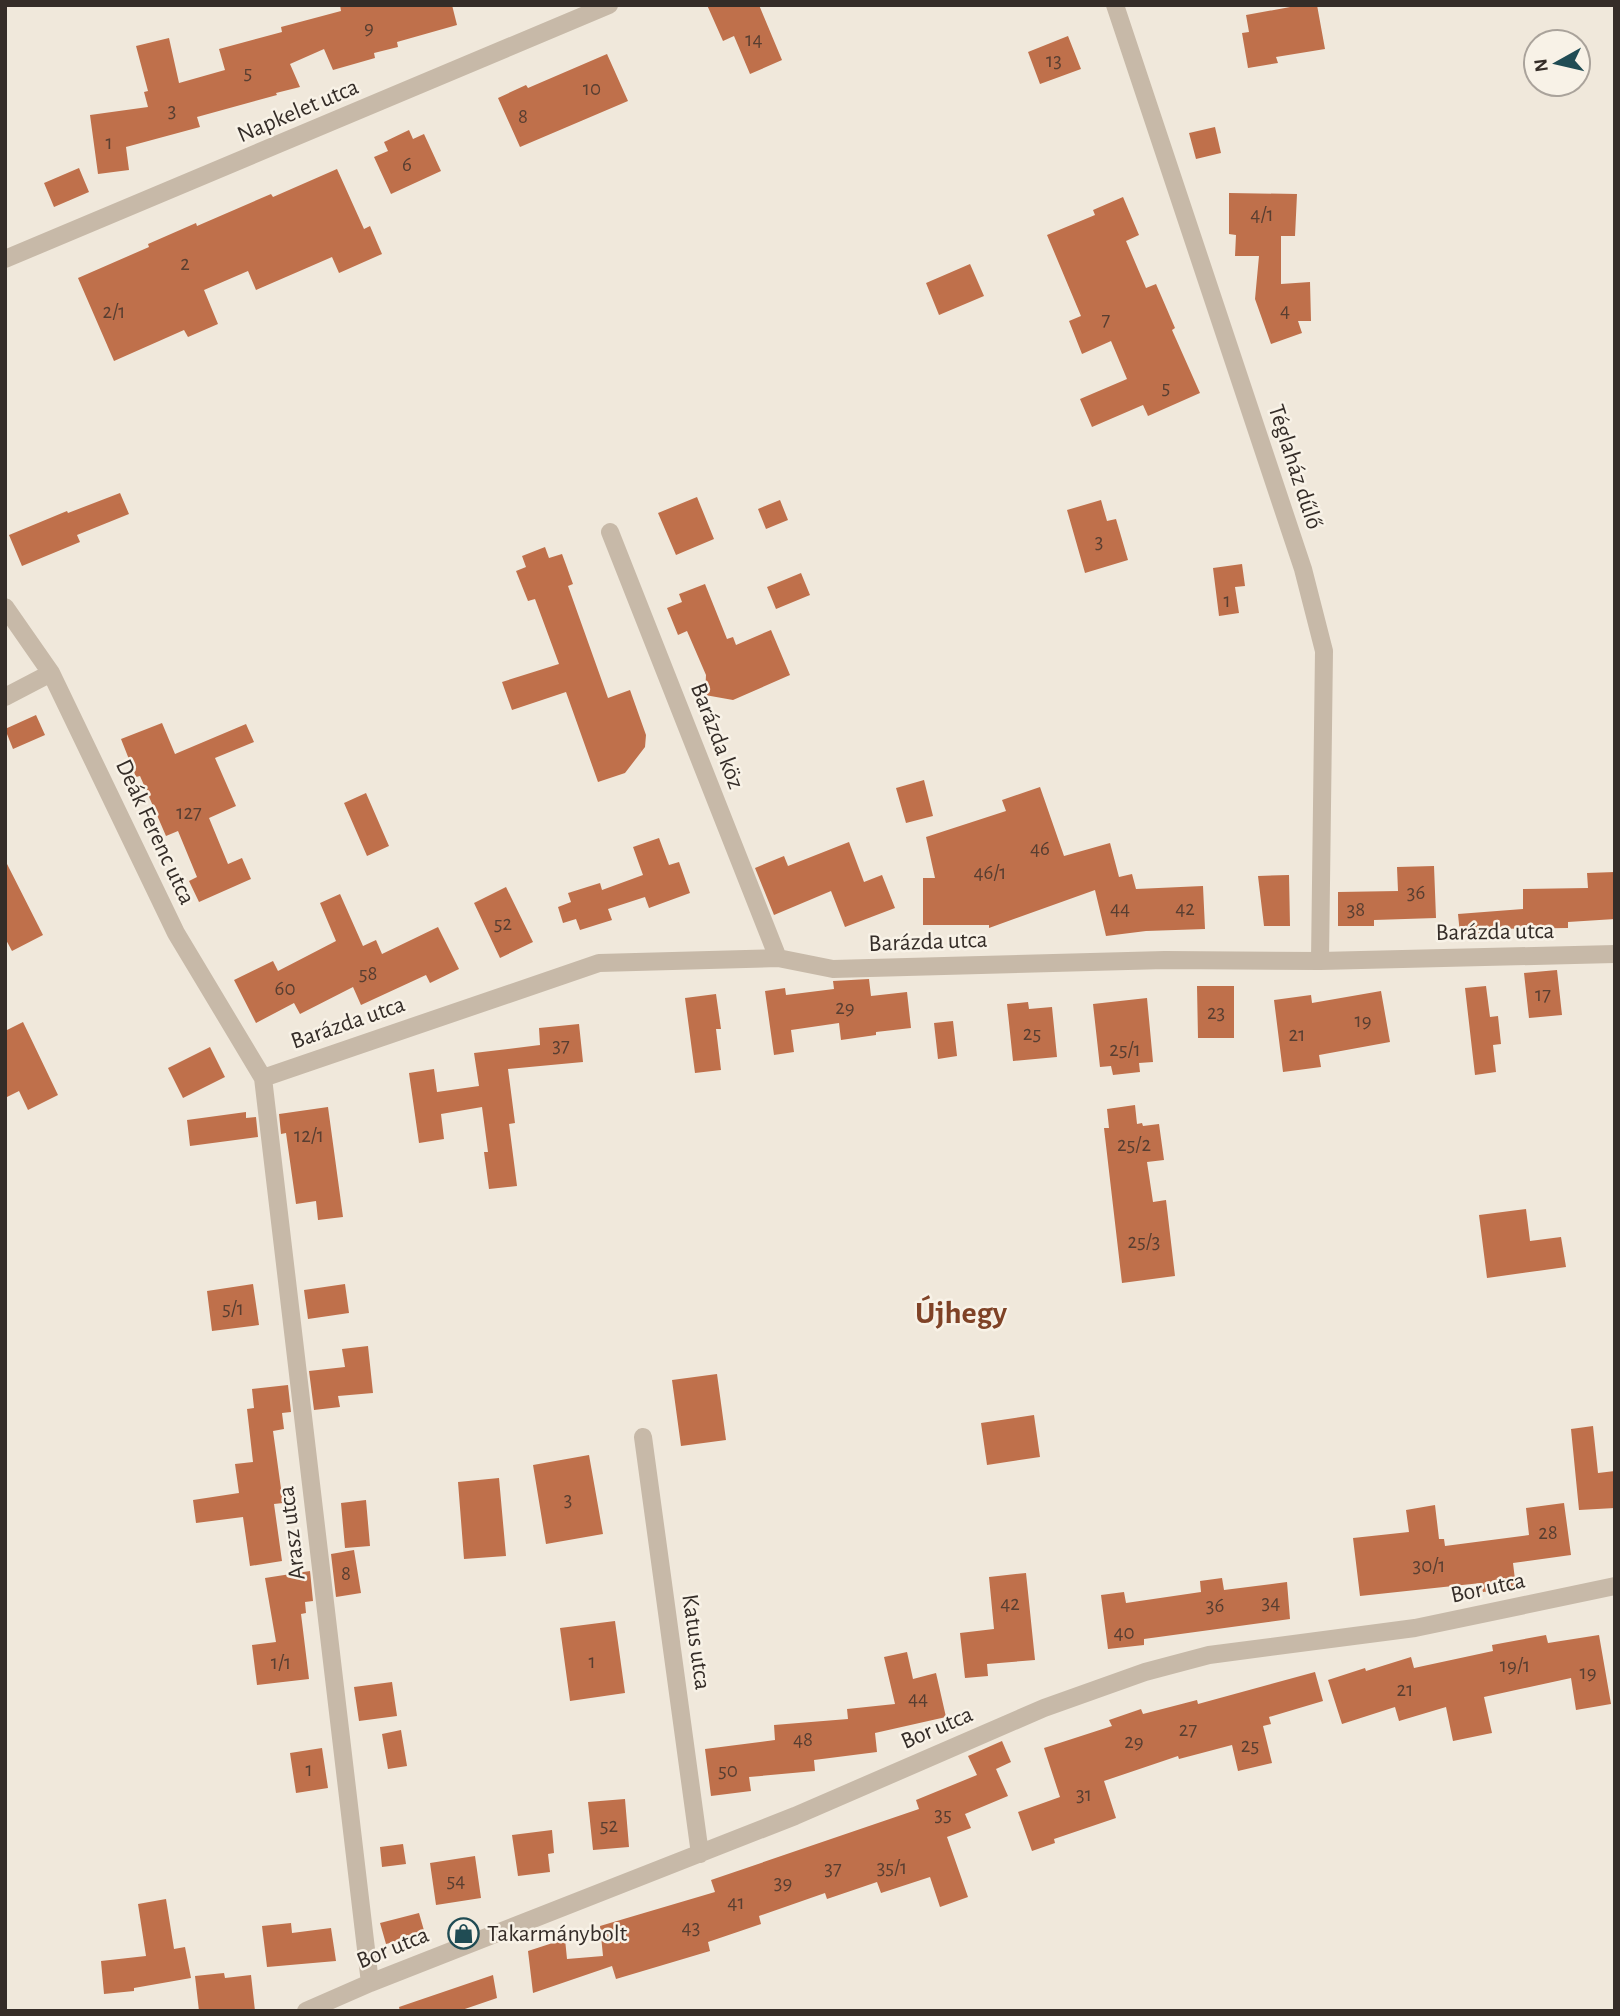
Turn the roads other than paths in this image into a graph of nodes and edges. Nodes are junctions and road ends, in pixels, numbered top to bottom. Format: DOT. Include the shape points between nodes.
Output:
graph roads {
  1 [pos="609,5"];
  2 [pos="1115,5"];
  3 [pos="5,259"];
  4 [pos="610,532"];
  5 [pos="5,607"];
  6 [pos="51,673"];
  7 [pos="5,697"];
  8 [pos="1615,954"];
  9 [pos="778,958"];
  10 [pos="1320,961"];
  11 [pos="263,1078"];
  12 [pos="643,1437"];
  13 [pos="1615,1587"];
  14 [pos="700,1854"];
  15 [pos="370,1983"];
  16 [pos="306,2011"];
  1 -- 3 [label="street, Napkelet utca"];
  2 -- 10 [label="street, Téglaház dűlő" via="1303,569 1324,651"];
  4 -- 9 [label="street, Barázda köz"];
  5 -- 6 [label="street, Deák Ferenc utca"];
  6 -- 7 [label="street"];
  6 -- 11 [label="street, Deák Ferenc utca" via="176,933"];
  8 -- 10 [label="street, Barázda utca"];
  9 -- 10 [label="street, Barázda utca" via="833,969 1165,960"];
  9 -- 11 [label="street, Barázda utca" via="599,962"];
  11 -- 15 [label="street, Arasz utca"];
  12 -- 14 [label="street, Katus utca"];
  13 -- 14 [label="street, Bor utca" via="1415,1628 1209,1655 1145,1672 1044,1708"];
  14 -- 15 [label="street, Bor utca"];
  15 -- 16 [label="street, Bor utca"];
}
